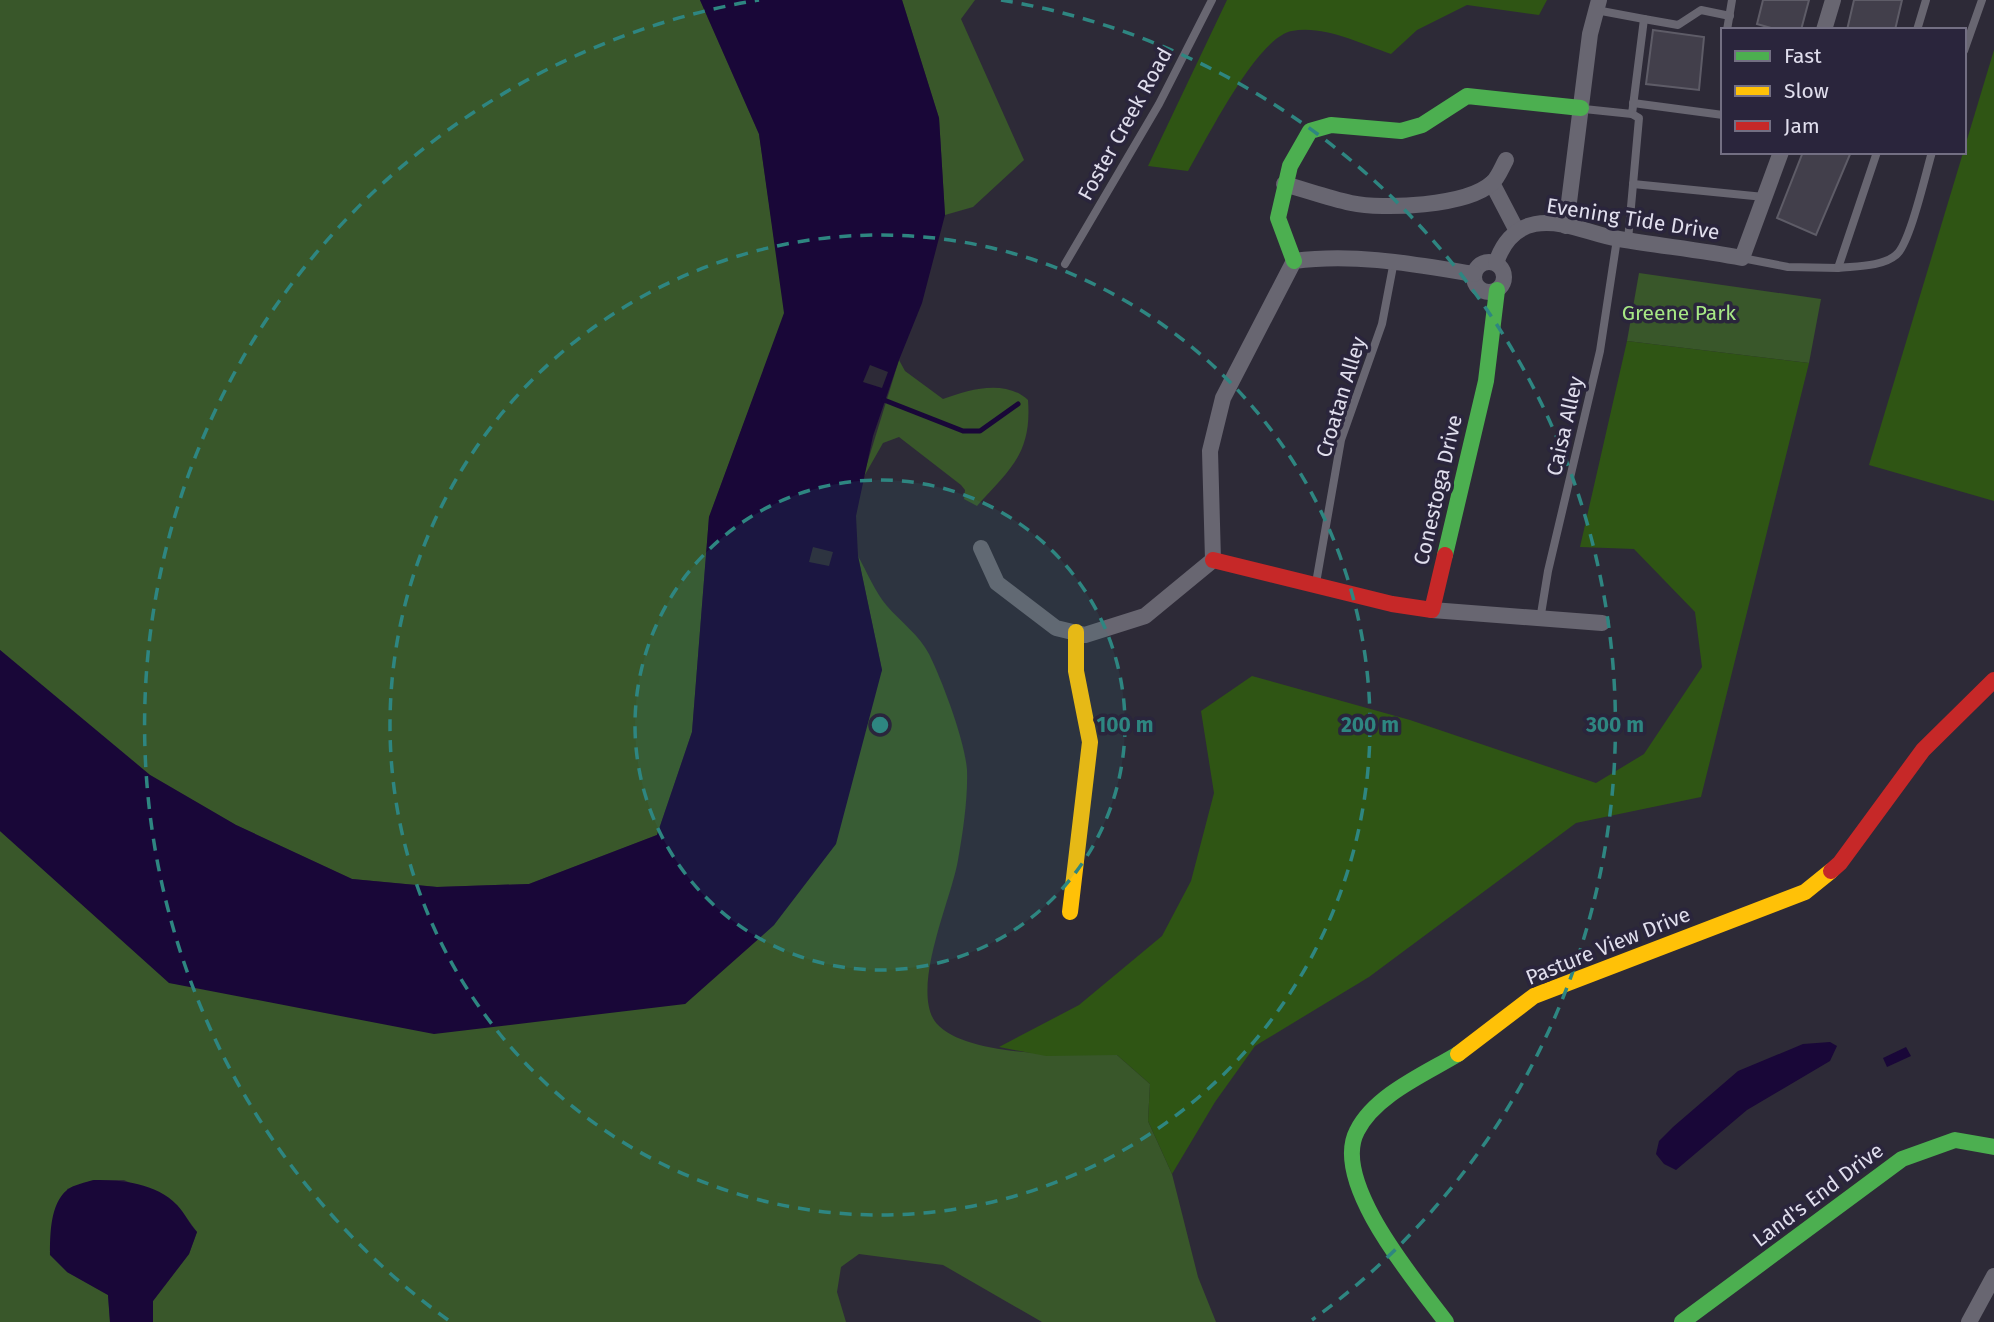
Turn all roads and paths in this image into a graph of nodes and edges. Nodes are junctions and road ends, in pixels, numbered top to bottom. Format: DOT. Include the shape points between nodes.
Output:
graph roads {
  1 [pos="1212,0"];
  2 [pos="1732,0"];
  3 [pos="1833,0"];
  4 [pos="1926,0"];
  5 [pos="1982,0"];
  6 [pos="1598,5"];
  7 [pos="1730,16"];
  8 [pos="1644,19"];
  9 [pos="1727,28"];
  10 [pos="1825,28"];
  11 [pos="1917,28"];
  12 [pos="1966,45"];
  13 [pos="1633,103"];
  14 [pos="1581,108"];
  15 [pos="1632,114"];
  16 [pos="1721,115"];
  17 [pos="1779,154"];
  18 [pos="1876,154"];
  19 [pos="1931,154"];
  20 [pos="1506,160"];
  21 [pos="1492,183"];
  22 [pos="1284,184"];
  23 [pos="1633,184"];
  24 [pos="1764,197"];
  25 [pos="1566,226"];
  26 [pos="1517,232"];
  27 [pos="1623,240"];
  28 [pos="1742,257"];
  29 [pos="1294,261"];
  30 [pos="1394,261"];
  31 [pos="1496,263"];
  32 [pos="1065,264"];
  33 [pos="1838,268"];
  34 [pos="1474,274"];
  35 [pos="1497,290"];
  36 [pos="981,548"];
  37 [pos="1213,560"];
  38 [pos="1316,585"];
  39 [pos="1432,610"];
  40 [pos="1540,620"];
  41 [pos="1602,623"];
  42 [pos="1076,632"];
  43 [pos="1994,680"];
  44 [pos="1070,912"];
  45 [pos="1994,1147"];
  46 [pos="1994,1276"];
  47 [pos="1446,1322"];
  48 [pos="1682,1322"];
  49 [pos="1969,1322"];
  1 -- 32 [label="lane, Foster Creek Road" via="1159,104"];
  2 -- 7 [label="lane"];
  3 -- 10 [label="street"];
  4 -- 11 [label="lane"];
  5 -- 12 [label="lane"];
  6 -- 8 [label="lane"];
  6 -- 14 [label="street"];
  7 -- 8 [label="lane" via="1700,10 1678,26"];
  7 -- 9 [label="lane"];
  8 -- 13 [label="lane"];
  13 -- 15 [label="lane"];
  13 -- 16 [label="lane"];
  14 -- 15 [label="lane"];
  14 -- 22 [label="street" via="1467,96 1422,125 1401,131 1331,125 1310,131"];
  14 -- 25 [label="street"];
  15 -- 23 [label="lane, Caisa Alley" via="1639,118"];
  17 -- 24 [label="street"];
  18 -- 33 [label="lane"];
  19 -- 33 [label="lane" via="1905,241 1896,256"];
  20 -- 21 [label="street"];
  21 -- 22 [label="street" via="1437,204 1381,207"];
  21 -- 26 [label="street"];
  22 -- 29 [label="street" via="1278,218"];
  23 -- 24 [label="lane"];
  23 -- 27 [label="lane, Caisa Alley"];
  24 -- 28 [label="street"];
  25 -- 26 [label="street, Evening Tide Drive" via="1535,224"];
  25 -- 27 [label="street, Evening Tide Drive"];
  26 -- 31 [label="street, Evening Tide Drive" via="1507,240"];
  27 -- 28 [label="street, Evening Tide Drive"];
  27 -- 40 [label="lane, Caisa Alley"];
  28 -- 33 [label="lane" via="1788,267"];
  29 -- 30 [label="street" via="1333,256"];
  29 -- 37 [label="street" via="1223,398 1210,451"];
  30 -- 34 [label="street"];
  30 -- 38 [label="lane, Croatan Alley" via="1382,324 1341,440"];
  31 -- 34 [label="street" via="1483,262"];
  31 -- 35 [label="street" via="1504,278"];
  34 -- 35 [label="street" via="1482,291"];
  35 -- 39 [label="street, Conestoga Drive" via="1486,381"];
  36 -- 42 [label="street" via="997,583 1056,628"];
  37 -- 38 [label="street"];
  37 -- 42 [label="street" via="1145,616 1085,635"];
  38 -- 39 [label="street"];
  39 -- 40 [label="street"];
  40 -- 41 [label="street"];
  42 -- 44 [label="street" via="1076,671 1090,742"];
  43 -- 47 [label="street, Pasture View Drive" via="1923,750 1840,863 1805,892 1534,996 1477,1041 1378,1105 1356,1132 1353,1161 1361,1195 1391,1249"];
  45 -- 48 [label="street, Land's End Drive" via="1955,1140 1902,1158"];
  46 -- 49 [label="street"];
}
